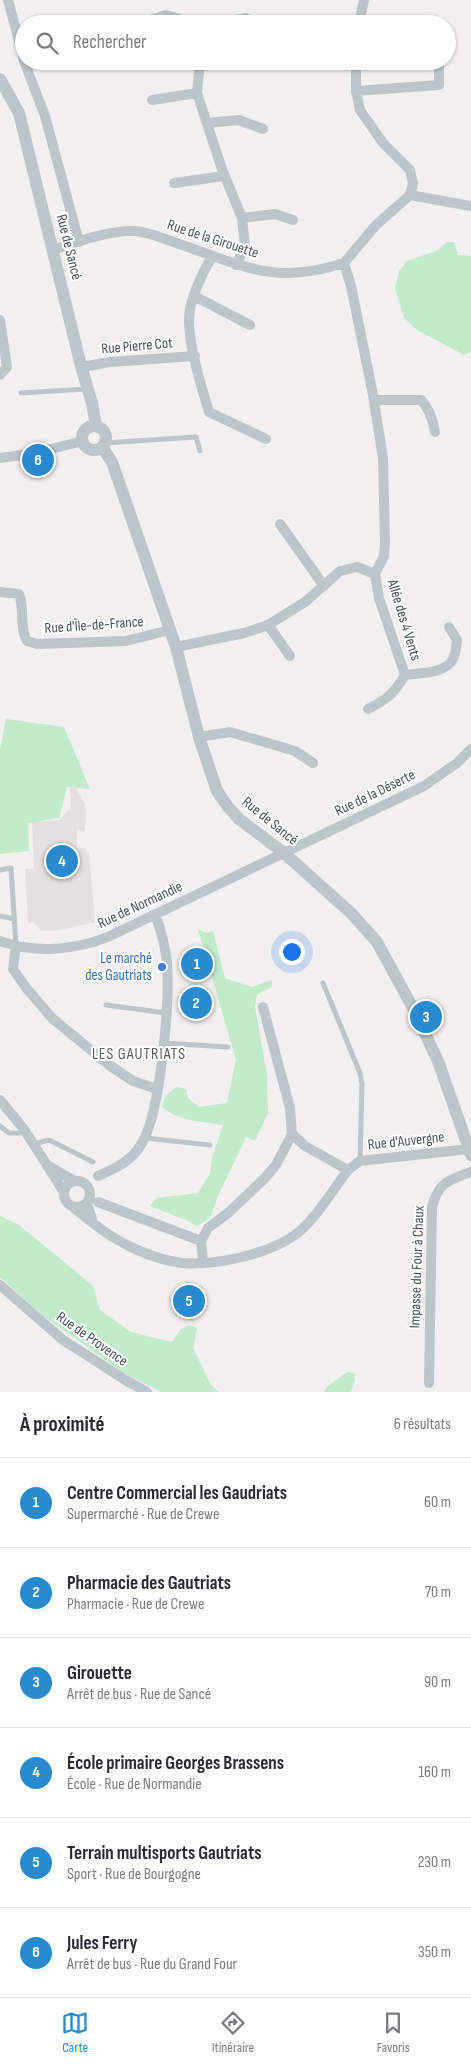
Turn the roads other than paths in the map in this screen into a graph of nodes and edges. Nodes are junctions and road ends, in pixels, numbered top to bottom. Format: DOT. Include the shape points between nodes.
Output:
graph roads {
  1 [pos="8,0"];
  2 [pos="364,0"];
  3 [pos="361,15"];
  4 [pos="15,27"];
  5 [pos="27,70"];
  6 [pos="199,70"];
  7 [pos="356,70"];
  8 [pos="439,70"];
  9 [pos="0,79"];
  10 [pos="356,91"];
  11 [pos="198,93"];
  12 [pos="152,100"];
  13 [pos="207,123"];
  14 [pos="263,128"];
  15 [pos="224,176"];
  16 [pos="174,183"];
  17 [pos="410,195"];
  18 [pos="471,206"];
  19 [pos="242,218"];
  20 [pos="293,220"];
  21 [pos="79,242"];
  22 [pos="53,250"];
  23 [pos="212,256"];
  24 [pos="344,262"];
  25 [pos="236,264"];
  26 [pos="194,296"];
  27 [pos="0,320"];
  28 [pos="250,325"];
  29 [pos="195,356"];
  30 [pos="82,367"];
  31 [pos="0,375"];
  32 [pos="88,389"];
  33 [pos="20,393"];
  34 [pos="374,400"];
  35 [pos="96,426"];
  36 [pos="435,432"];
  37 [pos="266,438"];
  38 [pos="83,441"];
  39 [pos="104,445"];
  40 [pos="200,451"];
  41 [pos="0,458"];
  42 [pos="280,524"];
  43 [pos="375,574"];
  44 [pos="324,586"];
  45 [pos="0,592"];
  46 [pos="268,625"];
  47 [pos="449,627"];
  48 [pos="170,630"];
  49 [pos="176,647"];
  50 [pos="290,656"];
  51 [pos="405,675"];
  52 [pos="368,709"];
  53 [pos="199,737"];
  54 [pos="471,749"];
  55 [pos="313,763"];
  56 [pos="284,853"];
  57 [pos="0,870"];
  58 [pos="155,914"];
  59 [pos="0,916"];
  60 [pos="14,919"];
  61 [pos="0,941"];
  62 [pos="16,946"];
  63 [pos="323,983"];
  64 [pos="106,1005"];
  65 [pos="263,1007"];
  66 [pos="166,1012"];
  67 [pos="163,1043"];
  68 [pos="228,1047"];
  69 [pos="157,1089"];
  70 [pos="0,1100"];
  71 [pos="0,1126"];
  72 [pos="26,1133"];
  73 [pos="292,1134"];
  74 [pos="145,1138"];
  75 [pos="32,1144"];
  76 [pos="210,1145"];
  77 [pos="470,1152"];
  78 [pos="360,1161"];
  79 [pos="93,1162"];
  80 [pos="47,1165"];
  81 [pos="348,1170"];
  82 [pos="471,1172"];
  83 [pos="98,1176"];
  84 [pos="78,1182"];
  85 [pos="64,1192"];
  86 [pos="88,1198"];
  87 [pos="98,1202"];
  88 [pos="73,1207"];
  89 [pos="93,1223"];
  90 [pos="200,1241"];
  91 [pos="203,1262"];
  92 [pos="0,1284"];
  93 [pos="429,1383"];
  94 [pos="147,1392"];
  1 -- 4 [label="street"];
  2 -- 3 [label="street"];
  5 -- 21 [label="street" via="45,116"];
  6 -- 11 [label="street"];
  7 -- 10 [label="street"];
  8 -- 10 [label="street" via="439,85"];
  9 -- 22 [label="street, Rue de Sancé" via="19,113"];
  10 -- 17 [label="street" via="360,110 372,129 410,170 413,184"];
  11 -- 12 [label="street"];
  11 -- 13 [label="street"];
  13 -- 14 [label="street" via="240,120"];
  13 -- 15 [label="street"];
  15 -- 16 [label="street"];
  15 -- 19 [label="street"];
  17 -- 18 [label="street"];
  17 -- 24 [label="street" via="376,225"];
  19 -- 20 [label="street" via="275,214"];
  19 -- 25 [label="street" via="245,246"];
  21 -- 22 [label="street, Rue de la Girouette"];
  21 -- 23 [label="street, Rue de la Girouette" via="134,231"];
  22 -- 30 [label="street, Rue de Sancé"];
  23 -- 25 [label="street, Rue de la Girouette"];
  23 -- 26 [label="street, Rue Pierre Cot"];
  24 -- 25 [label="street, Rue de la Girouette" via="324,269 282,274"];
  24 -- 34 [label="street"];
  26 -- 28 [label="street"];
  26 -- 29 [label="street, Rue Pierre Cot" via="190,334"];
  27 -- 31 [label="street" via="7,367"];
  29 -- 30 [label="street, Rue Pierre Cot"];
  29 -- 37 [label="street, Rue Pierre Cot" via="209,412"];
  30 -- 32 [label="street, Rue de Sancé"];
  32 -- 33 [label="lane"];
  32 -- 35 [label="street, Rue de Sancé"];
  34 -- 36 [label="street" via="421,400 430,413"];
  34 -- 43 [label="street" via="383,458 386,517 384,556"];
  35 -- 38 [label="street" via="85,431"];
  35 -- 39 [label="street" via="104,432"];
  38 -- 39 [label="street" via="89,449 96,450"];
  38 -- 41 [label="street"];
  39 -- 40 [label="lane" via="196,437"];
  39 -- 48 [label="street, Rue de Sancé"];
  42 -- 44 [label="street"];
  43 -- 44 [label="street" via="357,567 350,568 340,571"];
  43 -- 51 [label="street, Allée des 4 Vents" via="379,598"];
  44 -- 46 [label="street"];
  45 -- 48 [label="street, Rue d'Île-de-France" via="19,594 23,603 24,636 27,641 37,644 126,641"];
  46 -- 49 [label="street"];
  46 -- 50 [label="street"];
  47 -- 51 [label="street, Allée des 4 Vents" via="457,640 450,665"];
  48 -- 49 [label="street, Rue de Sancé"];
  49 -- 53 [label="street, Rue de Sancé"];
  51 -- 52 [label="street, Allée des 4 Vents" via="389,698"];
  53 -- 55 [label="street" via="230,732 295,751"];
  53 -- 56 [label="street, Rue de Sancé" via="217,791 228,807"];
  54 -- 56 [label="street, Rue de la Déserte" via="424,786"];
  56 -- 58 [label="street, Rue de Normandie"];
  56 -- 77 [label="street, Rue de Sancé" via="351,913 377,942 438,1062"];
  57 -- 60 [label="lane" via="11,868"];
  58 -- 62 [label="street, Rue de Normandie" via="91,944 58,949"];
  58 -- 66 [label="street" via="167,963"];
  59 -- 60 [label="lane"];
  60 -- 62 [label="lane"];
  61 -- 62 [label="street, Rue de Normandie"];
  62 -- 69 [label="street" via="14,969 27,990 53,1019 109,1065 133,1081"];
  63 -- 78 [label="lane" via="360,1073"];
  64 -- 66 [label="lane"];
  65 -- 73 [label="street" via="290,1108"];
  66 -- 67 [label="street"];
  67 -- 68 [label="lane"];
  67 -- 69 [label="street"];
  69 -- 74 [label="street"];
  70 -- 72 [label="street"];
  71 -- 72 [label="lane" via="10,1133"];
  72 -- 75 [label="street"];
  73 -- 81 [label="street" via="305,1146"];
  73 -- 90 [label="street" via="276,1165 264,1179 208,1228"];
  74 -- 76 [label="lane"];
  74 -- 83 [label="street" via="133,1156 119,1167"];
  75 -- 79 [label="lane" via="48,1140"];
  75 -- 80 [label="street"];
  77 -- 78 [label="street, Rue d'Auvergne"];
  78 -- 81 [label="street, Rue d'Auvergne"];
  80 -- 84 [label="street"];
  80 -- 85 [label="street"];
  81 -- 91 [label="street, Rue d'Auvergne" via="295,1235 262,1251 226,1261"];
  82 -- 93 [label="street, Impasse du Four à Chaux" via="443,1184 436,1193 432,1208 426,1264"];
  83 -- 84 [label="street"];
  83 -- 86 [label="street"];
  84 -- 85 [label="street" via="68,1185"];
  84 -- 86 [label="street" via="87,1186"];
  85 -- 88 [label="street" via="66,1203"];
  86 -- 88 [label="street" via="80,1207"];
  86 -- 89 [label="street"];
  87 -- 90 [label="street"];
  88 -- 89 [label="street, Rue d'Auvergne"];
  89 -- 91 [label="street, Rue d'Auvergne" via="110,1237 152,1255 182,1263"];
  90 -- 91 [label="street"];
  92 -- 94 [label="street, Rue de Provence" via="63,1340"];
}
